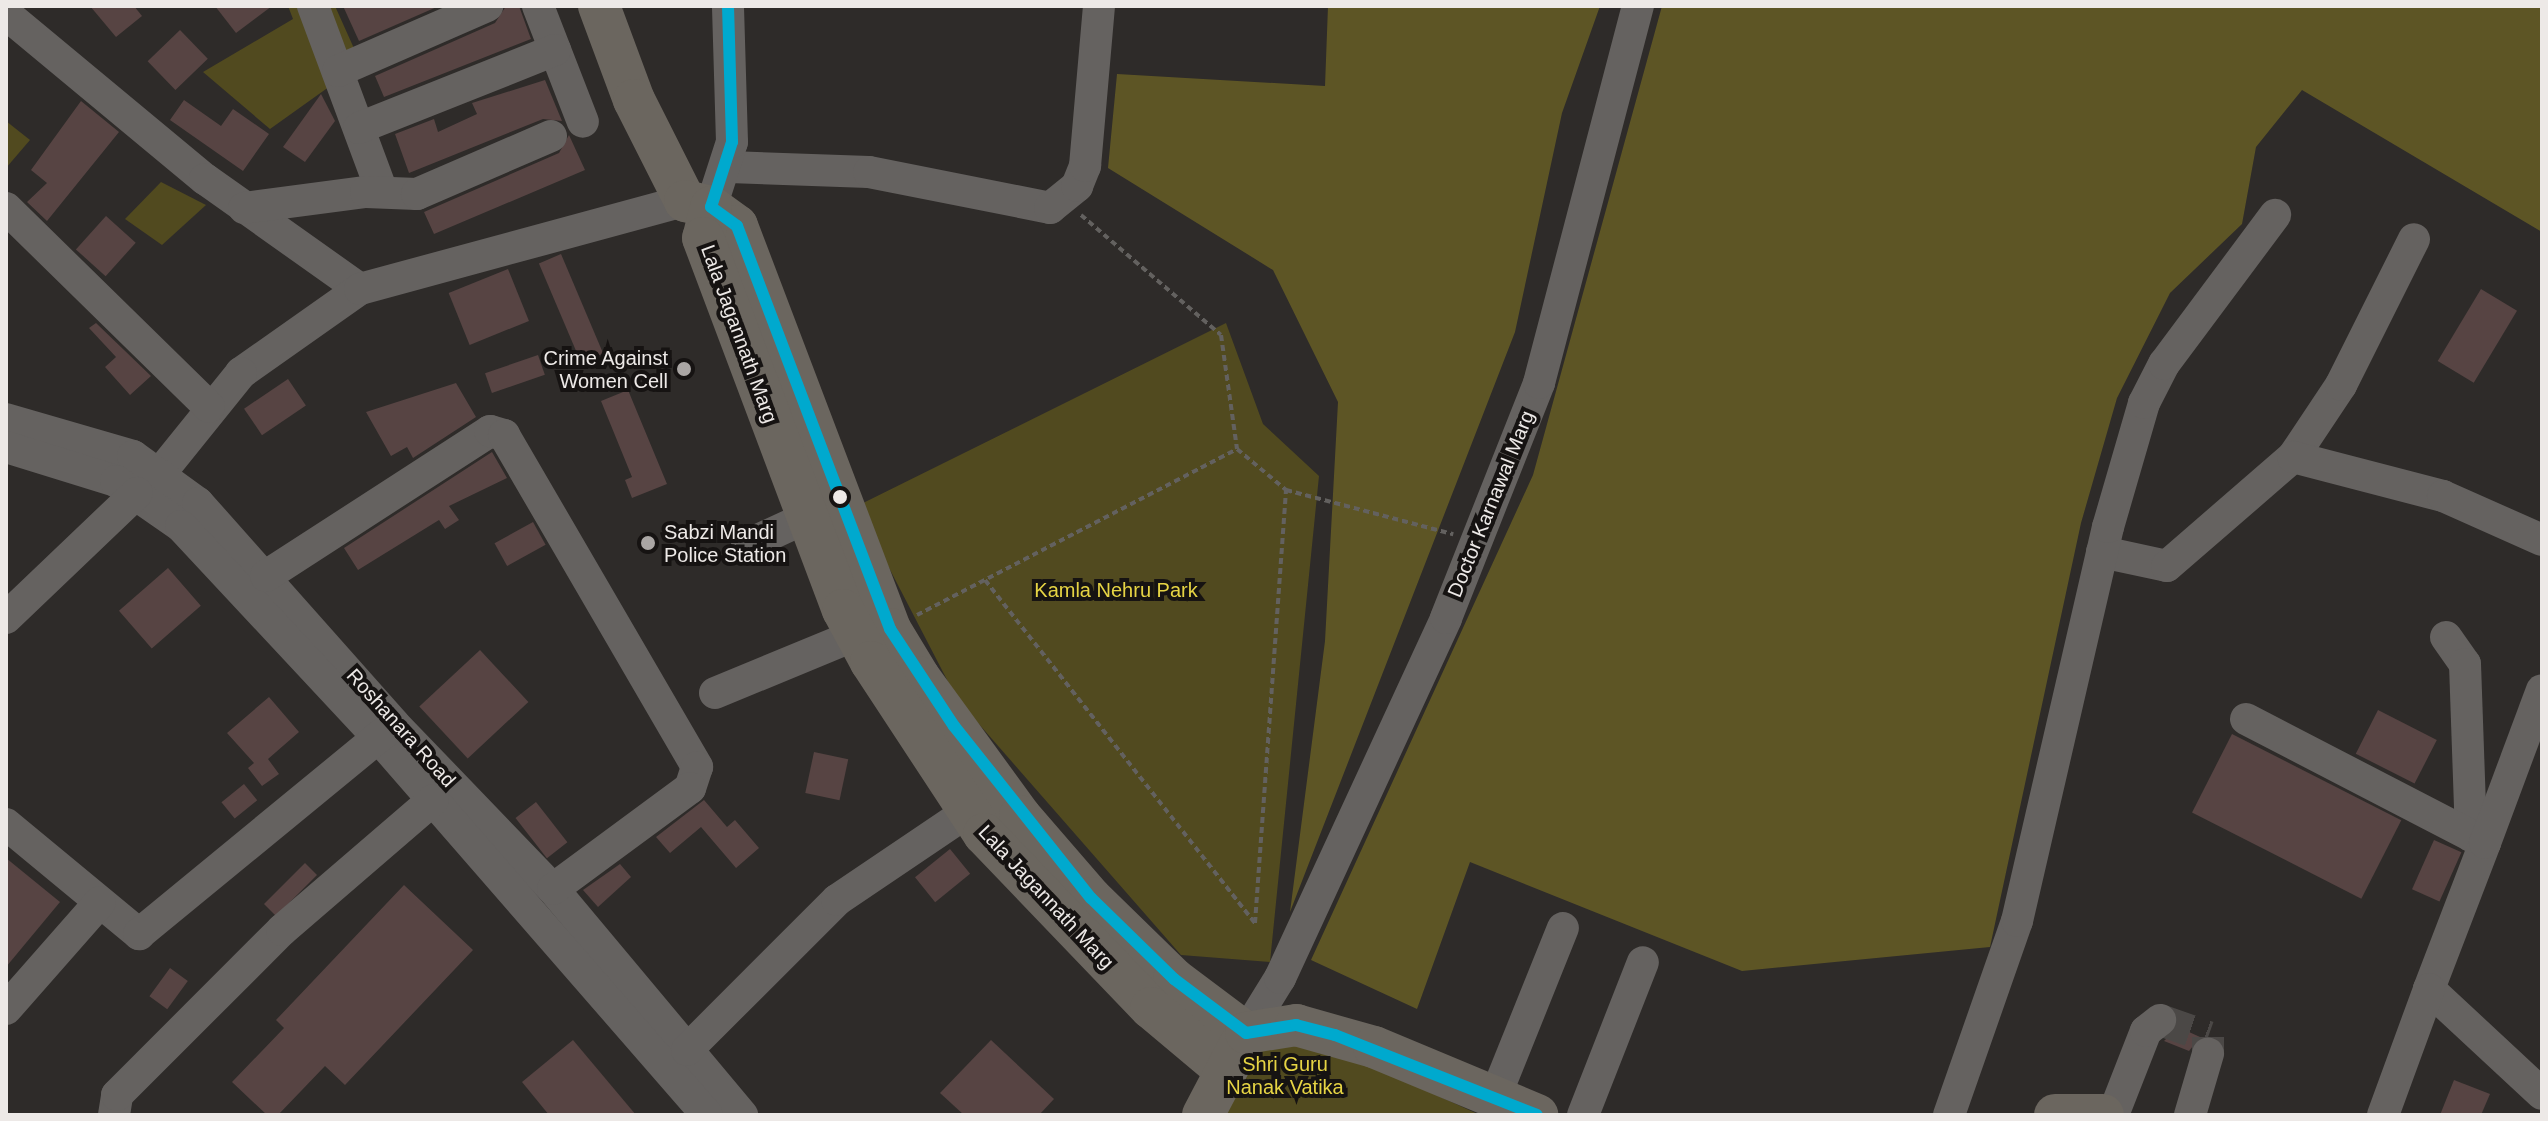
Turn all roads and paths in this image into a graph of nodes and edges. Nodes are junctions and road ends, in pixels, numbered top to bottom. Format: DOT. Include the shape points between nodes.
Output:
graph roads {
  1 [pos="487,6"];
  2 [pos="538,6"];
  3 [pos="599,6"];
  4 [pos="728,6"];
  5 [pos="1099,6"];
  6 [pos="1638,6"];
  7 [pos="323,9"];
  8 [pos="6,14"];
  9 [pos="555,50"];
  10 [pos="338,71"];
  11 [pos="583,122"];
  12 [pos="359,128"];
  13 [pos="551,136"];
  14 [pos="729,167"];
  15 [pos="382,192"];
  16 [pos="1064,200"];
  17 [pos="698,204"];
  18 [pos="6,208"];
  19 [pos="244,208"];
  20 [pos="2275,215"];
  21 [pos="2414,239"];
  22 [pos="360,289"];
  23 [pos="209,407"];
  24 [pos="6,419"];
  25 [pos="6,447"];
  26 [pos="1237,449"];
  27 [pos="2293,457"];
  28 [pos="161,472"];
  29 [pos="1286,490"];
  30 [pos="137,493"];
  31 [pos="808,517"];
  32 [pos="1477,540"];
  33 [pos="2542,540"];
  34 [pos="747,545"];
  35 [pos="2102,552"];
  36 [pos="266,576"];
  37 [pos="985,580"];
  38 [pos="6,618"];
  39 [pos="2446,637"];
  40 [pos="879,642"];
  41 [pos="2542,690"];
  42 [pos="715,693"];
  43 [pos="2246,719"];
  44 [pos="386,730"];
  45 [pos="433,800"];
  46 [pos="969,811"];
  47 [pos="6,824"];
  48 [pos="2478,839"];
  49 [pos="553,889"];
  50 [pos="100,902"];
  51 [pos="1563,928"];
  52 [pos="1643,962"];
  53 [pos="1280,978"];
  54 [pos="2429,989"];
  55 [pos="6,1009"];
  56 [pos="2160,1020"];
  57 [pos="1296,1025"];
  58 [pos="1246,1033"];
  59 [pos="687,1050"];
  60 [pos="2208,1054"];
  61 [pos="1226,1071"];
  62 [pos="2542,1094"];
  63 [pos="1495,1097"];
  64 [pos="114,1115"];
  65 [pos="707,1115"];
  66 [pos="742,1115"];
  67 [pos="1203,1115"];
  68 [pos="1537,1115"];
  69 [pos="1583,1115"];
  70 [pos="1949,1115"];
  71 [pos="2055,1115"];
  72 [pos="2103,1115"];
  73 [pos="2113,1115"];
  74 [pos="2190,1115"];
  75 [pos="2383,1115"];
  1 -- 10 [label="street"];
  2 -- 9 [label="street"];
  3 -- 17 [label="main road" via="634,100"];
  4 -- 14 [label="street"];
  5 -- 16 [label="street" via="1085,166"];
  6 -- 32 [label="street, Doctor Karnawal Marg" via="1539,383"];
  7 -- 10 [label="street"];
  8 -- 19 [label="street"];
  9 -- 11 [label="street"];
  9 -- 12 [label="street"];
  10 -- 12 [label="street"];
  12 -- 15 [label="street"];
  13 -- 15 [label="street" via="417,194"];
  14 -- 16 [label="street" via="882,173 1028,206 1050,208"];
  14 -- 17 [label="street"];
  15 -- 19 [label="street"];
  16 -- 26 [label="path" via="1221,335"];
  17 -- 22 [label="street"];
  17 -- 31 [label="main road, Lala Jagannath Marg" via="703,238"];
  17 -- 40 [label="main road, Lala Jagannath Marg" via="737,226"];
  18 -- 23 [label="street"];
  19 -- 22 [label="street"];
  20 -- 35 [label="street" via="2153,384"];
  21 -- 27 [label="street" via="2341,385"];
  22 -- 23 [label="street" via="277,343"];
  23 -- 28 [label="street"];
  24 -- 28 [label="street, Roshanara Road" via="133,456"];
  25 -- 30 [label="street, Roshanara Road" via="99,474"];
  26 -- 29 [label="path"];
  26 -- 37 [label="path"];
  27 -- 33 [label="street" via="2443,496"];
  27 -- 35 [label="street" via="2167,566"];
  28 -- 36 [label="street, Roshanara Road"];
  29 -- 32 [label="path"];
  29 -- 37 [label="path" via="1255,923"];
  30 -- 38 [label="street"];
  30 -- 44 [label="street, Roshanara Road" via="207,552"];
  31 -- 34 [label="street"];
  31 -- 40 [label="main road, Lala Jagannath Marg"];
  32 -- 53 [label="street, Doctor Karnawal Marg"];
  35 -- 70 [label="street" via="2017,921"];
  36 -- 44 [label="street, Roshanara Road"];
  36 -- 49 [label="street" via="478,438 490,431 504,435 697,767 690,788"];
  37 -- 40 [label="path"];
  39 -- 48 [label="street" via="2465,664"];
  40 -- 42 [label="street"];
  40 -- 46 [label="main road, Lala Jagannath Marg"];
  40 -- 58 [label="main road, Lala Jagannath Marg" via="1091,898 1174,979"];
  41 -- 48 [label="street"];
  43 -- 48 [label="street"];
  44 -- 45 [label="street, Roshanara Road"];
  44 -- 49 [label="street, Roshanara Road"];
  44 -- 50 [label="street" via="139,934"];
  45 -- 64 [label="street" via="282,930 117,1095"];
  45 -- 65 [label="street, Roshanara Road"];
  46 -- 59 [label="street" via="837,900"];
  46 -- 61 [label="main road, Lala Jagannath Marg" via="1055,913 1151,1008"];
  47 -- 50 [label="street"];
  48 -- 54 [label="street"];
  49 -- 59 [label="street, Roshanara Road"];
  50 -- 55 [label="street"];
  51 -- 63 [label="street"];
  52 -- 69 [label="street"];
  53 -- 57 [label="street"];
  53 -- 58 [label="street, Doctor Karnawal Marg"];
  54 -- 62 [label="street"];
  54 -- 75 [label="street"];
  56 -- 73 [label="street" via="2146,1031"];
  57 -- 58 [label="main road"];
  57 -- 63 [label="main road" via="1374,1047"];
  58 -- 61 [label="main road"];
  59 -- 66 [label="street, Roshanara Road"];
  60 -- 74 [label="street"];
  61 -- 67 [label="main road"];
  63 -- 68 [label="main road"];
  71 -- 72 [label="main road"];
}
